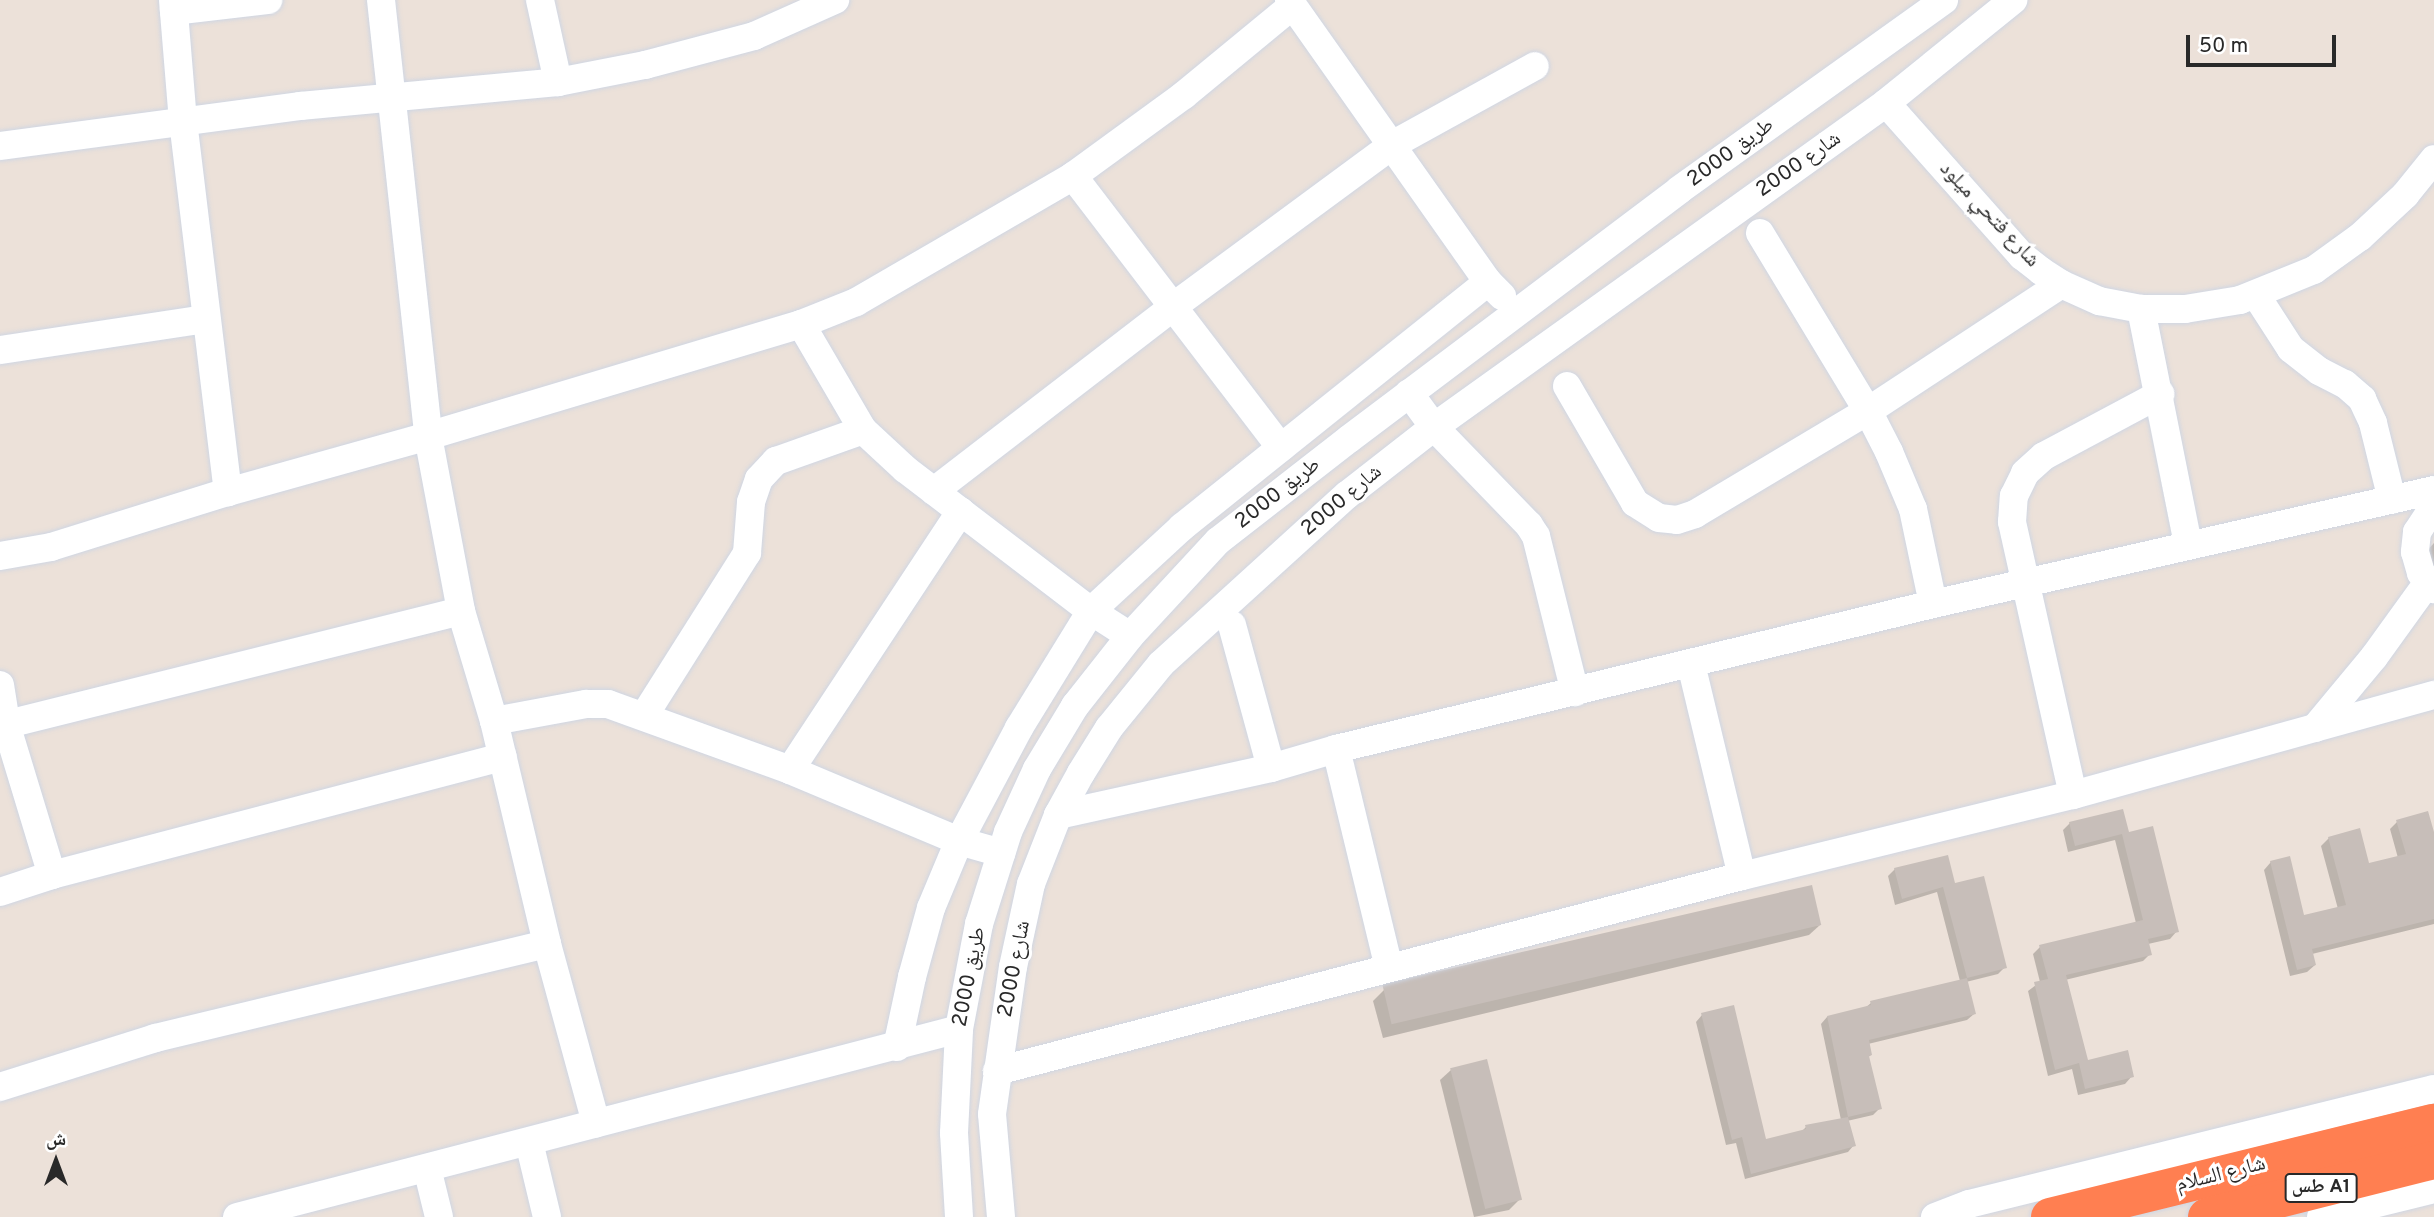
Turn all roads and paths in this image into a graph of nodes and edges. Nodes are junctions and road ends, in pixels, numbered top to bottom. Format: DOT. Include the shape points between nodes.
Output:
graph roads {
  1 [pos="268,0"];
  2 [pos="381,0"];
  3 [pos="540,0"];
  4 [pos="835,0"];
  5 [pos="1944,0"];
  6 [pos="2006,2"];
  7 [pos="1291,3"];
  8 [pos="174,5"];
  9 [pos="1535,66"];
  10 [pos="558,82"];
  11 [pos="393,99"];
  12 [pos="1886,103"];
  13 [pos="183,121"];
  14 [pos="1392,145"];
  15 [pos="0,146"];
  16 [pos="2434,159"];
  17 [pos="1073,176"];
  18 [pos="1760,233"];
  19 [pos="1488,282"];
  20 [pos="2061,284"];
  21 [pos="2256,295"];
  22 [pos="1174,306"];
  23 [pos="2141,309"];
  24 [pos="1517,312"];
  25 [pos="206,318"];
  26 [pos="801,324"];
  27 [pos="0,350"];
  28 [pos="1567,386"];
  29 [pos="1409,393"];
  30 [pos="2160,394"];
  31 [pos="1868,411"];
  32 [pos="1434,427"];
  33 [pos="863,430"];
  34 [pos="428,436"];
  35 [pos="1281,448"];
  36 [pos="2434,490"];
  37 [pos="934,491"];
  38 [pos="228,492"];
  39 [pos="2392,500"];
  40 [pos="2434,506"];
  41 [pos="961,511"];
  42 [pos="2188,545"];
  43 [pos="0,556"];
  44 [pos="2025,583"];
  45 [pos="2431,586"];
  46 [pos="1933,604"];
  47 [pos="460,611"];
  48 [pos="1091,611"];
  49 [pos="1232,625"];
  50 [pos="1130,636"];
  51 [pos="1691,664"];
  52 [pos="0,685"];
  53 [pos="1575,692"];
  54 [pos="2434,695"];
  55 [pos="644,716"];
  56 [pos="494,721"];
  57 [pos="3,725"];
  58 [pos="2315,728"];
  59 [pos="1336,749"];
  60 [pos="503,757"];
  61 [pos="1271,768"];
  62 [pos="790,770"];
  63 [pos="2073,795"];
  64 [pos="1058,816"];
  65 [pos="959,841"];
  66 [pos="1001,853"];
  67 [pos="52,875"];
  68 [pos="1742,876"];
  69 [pos="0,891"];
  70 [pos="548,944"];
  71 [pos="1389,968"];
  72 [pos="959,1029"];
  73 [pos="897,1047"];
  74 [pos="997,1071"];
  75 [pos="0,1087"];
  76 [pos="2434,1089"];
  77 [pos="596,1123"];
  78 [pos="2434,1123"];
  79 [pos="529,1142"];
  80 [pos="2434,1160"];
  81 [pos="427,1168"];
  82 [pos="2434,1189"];
  83 [pos="274,1213"];
  84 [pos="955,1216"];
  85 [pos="2327,1216"];
  86 [pos="237,1217"];
  87 [pos="439,1217"];
  88 [pos="547,1217"];
  89 [pos="1001,1217"];
  90 [pos="1935,1217"];
  91 [pos="2050,1217"];
  92 [pos="2207,1217"];
  1 -- 8 [label="street"];
  2 -- 11 [label="street"];
  3 -- 10 [label="street"];
  4 -- 10 [label="street" via="754,36"];
  5 -- 24 [label="street, طريق 2000"];
  6 -- 12 [label="street, شارع 2000"];
  7 -- 14 [label="street"];
  7 -- 17 [label="street" via="1184,95"];
  8 -- 13 [label="street"];
  9 -- 14 [label="street"];
  10 -- 11 [label="street"];
  11 -- 13 [label="street"];
  11 -- 34 [label="street"];
  12 -- 20 [label="street, شارع فتحي ميلود" via="2022,256"];
  12 -- 32 [label="street, شارع 2000"];
  13 -- 15 [label="street"];
  13 -- 25 [label="street"];
  14 -- 19 [label="street"];
  14 -- 22 [label="street"];
  16 -- 21 [label="street, شارع فتحي ميلود" via="2404,195 2338,255"];
  17 -- 22 [label="street"];
  17 -- 26 [label="street" via="856,302"];
  18 -- 31 [label="street"];
  19 -- 24 [label="street"];
  19 -- 35 [label="street"];
  20 -- 23 [label="street, شارع فتحي ميلود" via="2099,301"];
  20 -- 31 [label="street"];
  21 -- 23 [label="street, شارع فتحي ميلود" via="2185,309"];
  21 -- 39 [label="street" via="2291,349 2362,399 2373,423"];
  22 -- 35 [label="street"];
  22 -- 37 [label="street"];
  23 -- 30 [label="street"];
  24 -- 29 [label="street, طريق 2000"];
  25 -- 27 [label="street"];
  25 -- 38 [label="street"];
  26 -- 33 [label="street"];
  26 -- 34 [label="street"];
  28 -- 31 [label="street" via="1635,503 1668,520 1695,514"];
  29 -- 32 [label="street"];
  29 -- 50 [label="street, طريق 2000" via="1219,541"];
  30 -- 42 [label="street"];
  30 -- 44 [label="street" via="2045,456 2025,473 2012,509"];
  31 -- 46 [label="street" via="1913,509"];
  32 -- 53 [label="street" via="1536,536"];
  32 -- 64 [label="street, شارع 2000" via="1347,495 1161,664 1109,728"];
  33 -- 37 [label="street"];
  33 -- 55 [label="street" via="776,461 760,479 751,502 747,553"];
  34 -- 38 [label="street"];
  34 -- 47 [label="street"];
  35 -- 48 [label="street" via="1182,527"];
  36 -- 39 [label="street"];
  37 -- 41 [label="street"];
  38 -- 43 [label="street" via="51,547"];
  39 -- 42 [label="street"];
  40 -- 45 [label="street" via="2415,541 2417,562"];
  41 -- 48 [label="street"];
  41 -- 62 [label="street"];
  42 -- 44 [label="street"];
  44 -- 46 [label="street"];
  44 -- 63 [label="street"];
  45 -- 58 [label="street"];
  46 -- 51 [label="street"];
  47 -- 56 [label="street"];
  47 -- 57 [label="street"];
  48 -- 50 [label="street"];
  48 -- 65 [label="street" via="1019,728"];
  49 -- 61 [label="street"];
  50 -- 66 [label="street, طريق 2000" via="1075,706 1037,769"];
  51 -- 53 [label="street"];
  51 -- 68 [label="street"];
  52 -- 57 [label="street"];
  53 -- 59 [label="street"];
  54 -- 58 [label="street"];
  55 -- 56 [label="street" via="608,704 586,704"];
  55 -- 62 [label="street"];
  56 -- 60 [label="street"];
  57 -- 67 [label="street"];
  58 -- 63 [label="street"];
  59 -- 61 [label="street"];
  59 -- 71 [label="street"];
  60 -- 67 [label="street"];
  60 -- 70 [label="street"];
  61 -- 64 [label="street"];
  62 -- 65 [label="street"];
  63 -- 68 [label="street"];
  64 -- 74 [label="street, شارع 2000" via="1031,884"];
  65 -- 66 [label="street"];
  65 -- 73 [label="street" via="932,908"];
  66 -- 72 [label="street, طريق 2000" via="979,924"];
  67 -- 69 [label="street"];
  68 -- 71 [label="street"];
  70 -- 75 [label="street" via="155,1038"];
  70 -- 77 [label="street"];
  71 -- 74 [label="street"];
  72 -- 73 [label="street"];
  72 -- 84 [label="street, طريق 2000"];
  73 -- 77 [label="street"];
  74 -- 89 [label="street, شارع 2000" via="992,1114"];
  76 -- 90 [label="street" via="1969,1204"];
  77 -- 79 [label="street"];
  78 -- 91 [label="highway, شارع السلام"];
  79 -- 81 [label="street"];
  79 -- 88 [label="street"];
  80 -- 92 [label="highway, شارع السلام / طس A1"];
  81 -- 83 [label="street"];
  81 -- 87 [label="street"];
  82 -- 85 [label="street"];
  83 -- 86 [label="street"];
}
